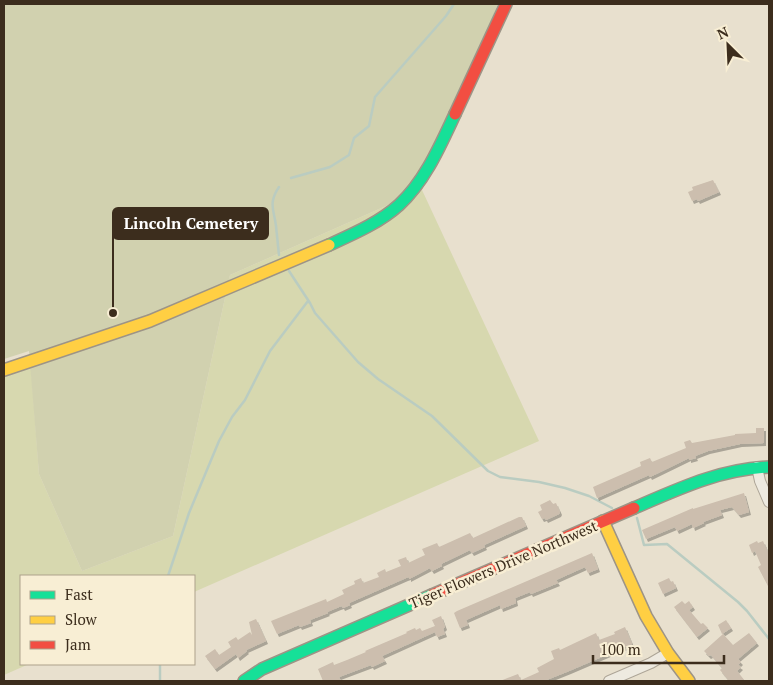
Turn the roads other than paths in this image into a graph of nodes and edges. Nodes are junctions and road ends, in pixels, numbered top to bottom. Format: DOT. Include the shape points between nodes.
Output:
graph roads {
  1 [pos="506,4"];
  2 [pos="4,370"];
  3 [pos="757,467"];
  4 [pos="769,468"];
  5 [pos="769,502"];
  6 [pos="603,521"];
  7 [pos="668,653"];
  8 [pos="244,681"];
  9 [pos="609,681"];
  10 [pos="689,681"];
  1 -- 2 [label="street" via="438,151 399,206 349,236 209,298"];
  3 -- 4 [label="street, Tiger Flowers Drive Northwest"];
  3 -- 5 [label="street"];
  3 -- 6 [label="street, Tiger Flowers Drive Northwest" via="702,479"];
  6 -- 7 [label="street" via="646,616"];
  6 -- 8 [label="street, Tiger Flowers Drive Northwest" via="262,669"];
  7 -- 9 [label="street"];
  7 -- 10 [label="street"];
}
